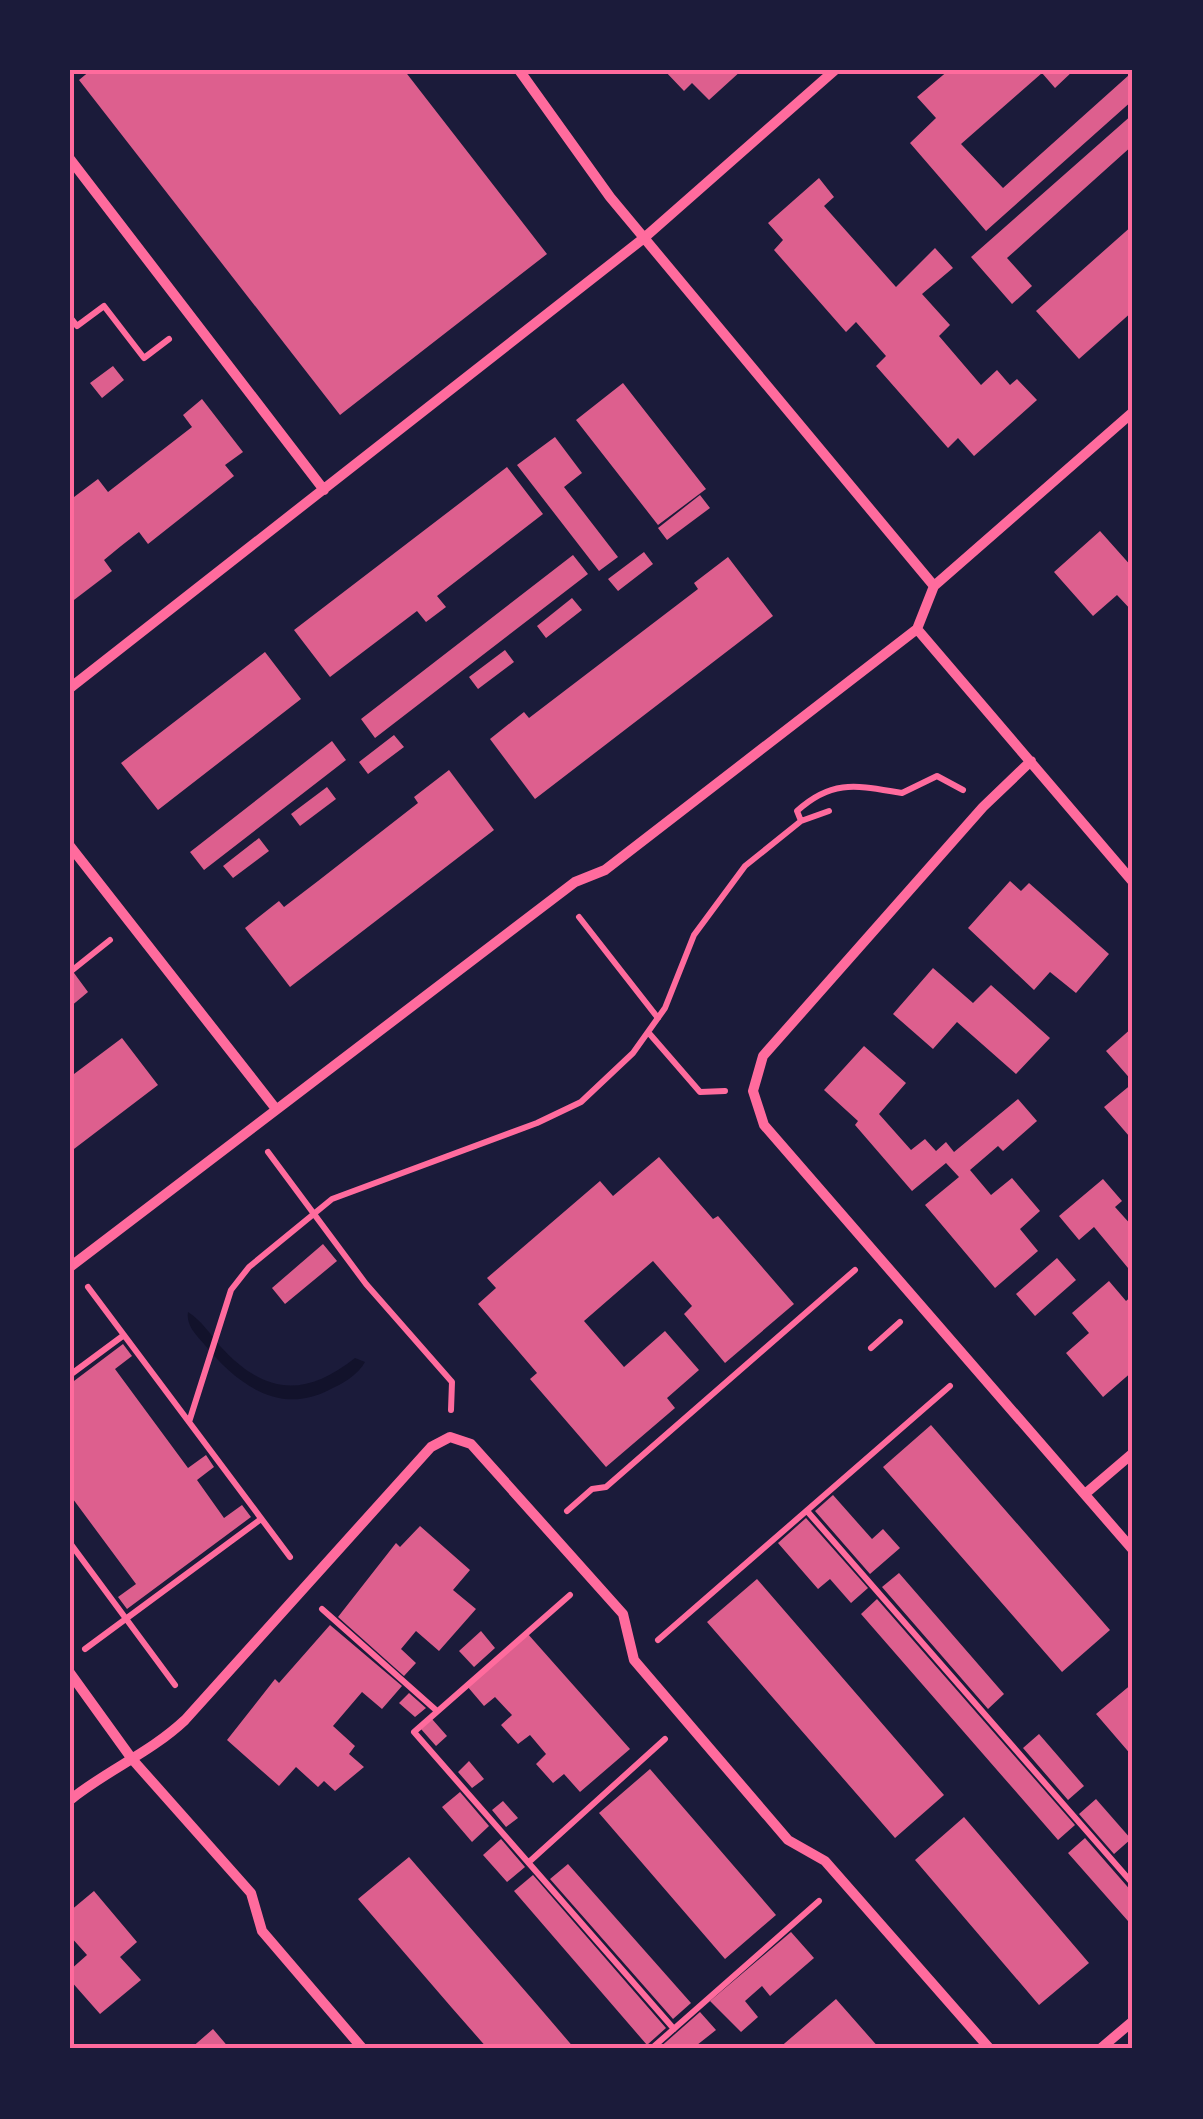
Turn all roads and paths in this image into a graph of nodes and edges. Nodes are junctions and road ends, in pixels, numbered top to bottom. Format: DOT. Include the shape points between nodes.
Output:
graph roads {
  1 [pos="519,70"];
  2 [pos="835,70"];
  3 [pos="70,159"];
  4 [pos="644,238"];
  5 [pos="70,317"];
  6 [pos="194,321"];
  7 [pos="1133,412"];
  8 [pos="324,490"];
  9 [pos="934,586"];
  10 [pos="916,630"];
  11 [pos="70,688"];
  12 [pos="1031,762"];
  13 [pos="983,807"];
  14 [pos="830,810"];
  15 [pos="801,821"];
  16 [pos="70,846"];
  17 [pos="1133,882"];
  18 [pos="560,893"];
  19 [pos="131,924"];
  20 [pos="70,972"];
  21 [pos="658,1018"];
  22 [pos="648,1032"];
  23 [pos="753,1091"];
  24 [pos="276,1109"];
  25 [pos="250,1129"];
  26 [pos="314,1213"];
  27 [pos="874,1252"];
  28 [pos="71,1266"];
  29 [pos="124,1335"];
  30 [pos="972,1366"];
  31 [pos="70,1375"];
  32 [pos="189,1422"];
  33 [pos="450,1436"];
  34 [pos="1133,1453"];
  35 [pos="1085,1494"];
  36 [pos="807,1511"];
  37 [pos="261,1519"];
  38 [pos="547,1528"];
  39 [pos="70,1543"];
  40 [pos="1133,1550"];
  41 [pos="590,1578"];
  42 [pos="305,1586"];
  43 [pos="126,1618"];
  44 [pos="634,1660"];
  45 [pos="70,1661"];
  46 [pos="70,1673"];
  47 [pos="194,1710"];
  48 [pos="437,1711"];
  49 [pos="686,1721"];
  50 [pos="132,1759"];
  51 [pos="70,1800"];
  52 [pos="528,1862"];
  53 [pos="842,1880"];
  54 [pos="1133,1884"];
  55 [pos="1133,2021"];
  56 [pos="674,2028"];
  57 [pos="363,2049"];
  58 [pos="650,2049"];
  59 [pos="990,2049"];
  60 [pos="1100,2049"];
  1 -- 4 [label="street"];
  2 -- 4 [label="street"];
  3 -- 6 [label="street"];
  4 -- 8 [label="street"];
  4 -- 9 [label="street"];
  5 -- 6 [label="path" via="78,326 104,306 144,358"];
  6 -- 8 [label="street"];
  7 -- 9 [label="street"];
  8 -- 11 [label="street"];
  9 -- 10 [label="street"];
  10 -- 12 [label="street"];
  10 -- 18 [label="street" via="604,870"];
  12 -- 13 [label="street"];
  12 -- 17 [label="street"];
  13 -- 15 [label="path" via="937,776 902,793 872,784 842,786 806,803 797,811"];
  13 -- 23 [label="street" via="763,1056"];
  14 -- 15 [label="path"];
  15 -- 21 [label="path" via="745,866 717,900"];
  16 -- 19 [label="street"];
  18 -- 21 [label="path"];
  18 -- 24 [label="street"];
  19 -- 20 [label="path"];
  19 -- 24 [label="street"];
  21 -- 22 [label="path"];
  22 -- 23 [label="path" via="700,1092"];
  22 -- 26 [label="path" via="581,1102 360,1185"];
  23 -- 27 [label="street" via="764,1125"];
  24 -- 25 [label="street"];
  25 -- 26 [label="path"];
  25 -- 28 [label="street"];
  26 -- 32 [label="path" via="230,1290"];
  26 -- 33 [label="path" via="452,1382"];
  27 -- 30 [label="street"];
  27 -- 38 [label="path" via="606,1487 592,1489"];
  28 -- 29 [label="path"];
  29 -- 31 [label="path"];
  29 -- 32 [label="path"];
  30 -- 35 [label="street"];
  30 -- 36 [label="path"];
  32 -- 37 [label="path"];
  33 -- 38 [label="street" via="470,1444"];
  33 -- 42 [label="street" via="431,1447"];
  34 -- 35 [label="street"];
  35 -- 40 [label="street"];
  36 -- 44 [label="path"];
  36 -- 54 [label="path"];
  37 -- 42 [label="path"];
  37 -- 43 [label="path"];
  38 -- 41 [label="street"];
  39 -- 43 [label="path"];
  41 -- 44 [label="street" via="622,1614"];
  41 -- 48 [label="path"];
  42 -- 47 [label="street"];
  42 -- 48 [label="path"];
  43 -- 45 [label="path"];
  43 -- 47 [label="path"];
  44 -- 49 [label="street"];
  46 -- 50 [label="street"];
  47 -- 50 [label="street" via="163,1741"];
  48 -- 52 [label="path" via="414,1732"];
  49 -- 52 [label="path"];
  49 -- 53 [label="street" via="788,1840 825,1861"];
  50 -- 51 [label="street"];
  50 -- 57 [label="street" via="251,1893 262,1931"];
  52 -- 56 [label="path"];
  53 -- 56 [label="path"];
  53 -- 59 [label="street"];
  55 -- 60 [label="street"];
  56 -- 58 [label="path"];
}
